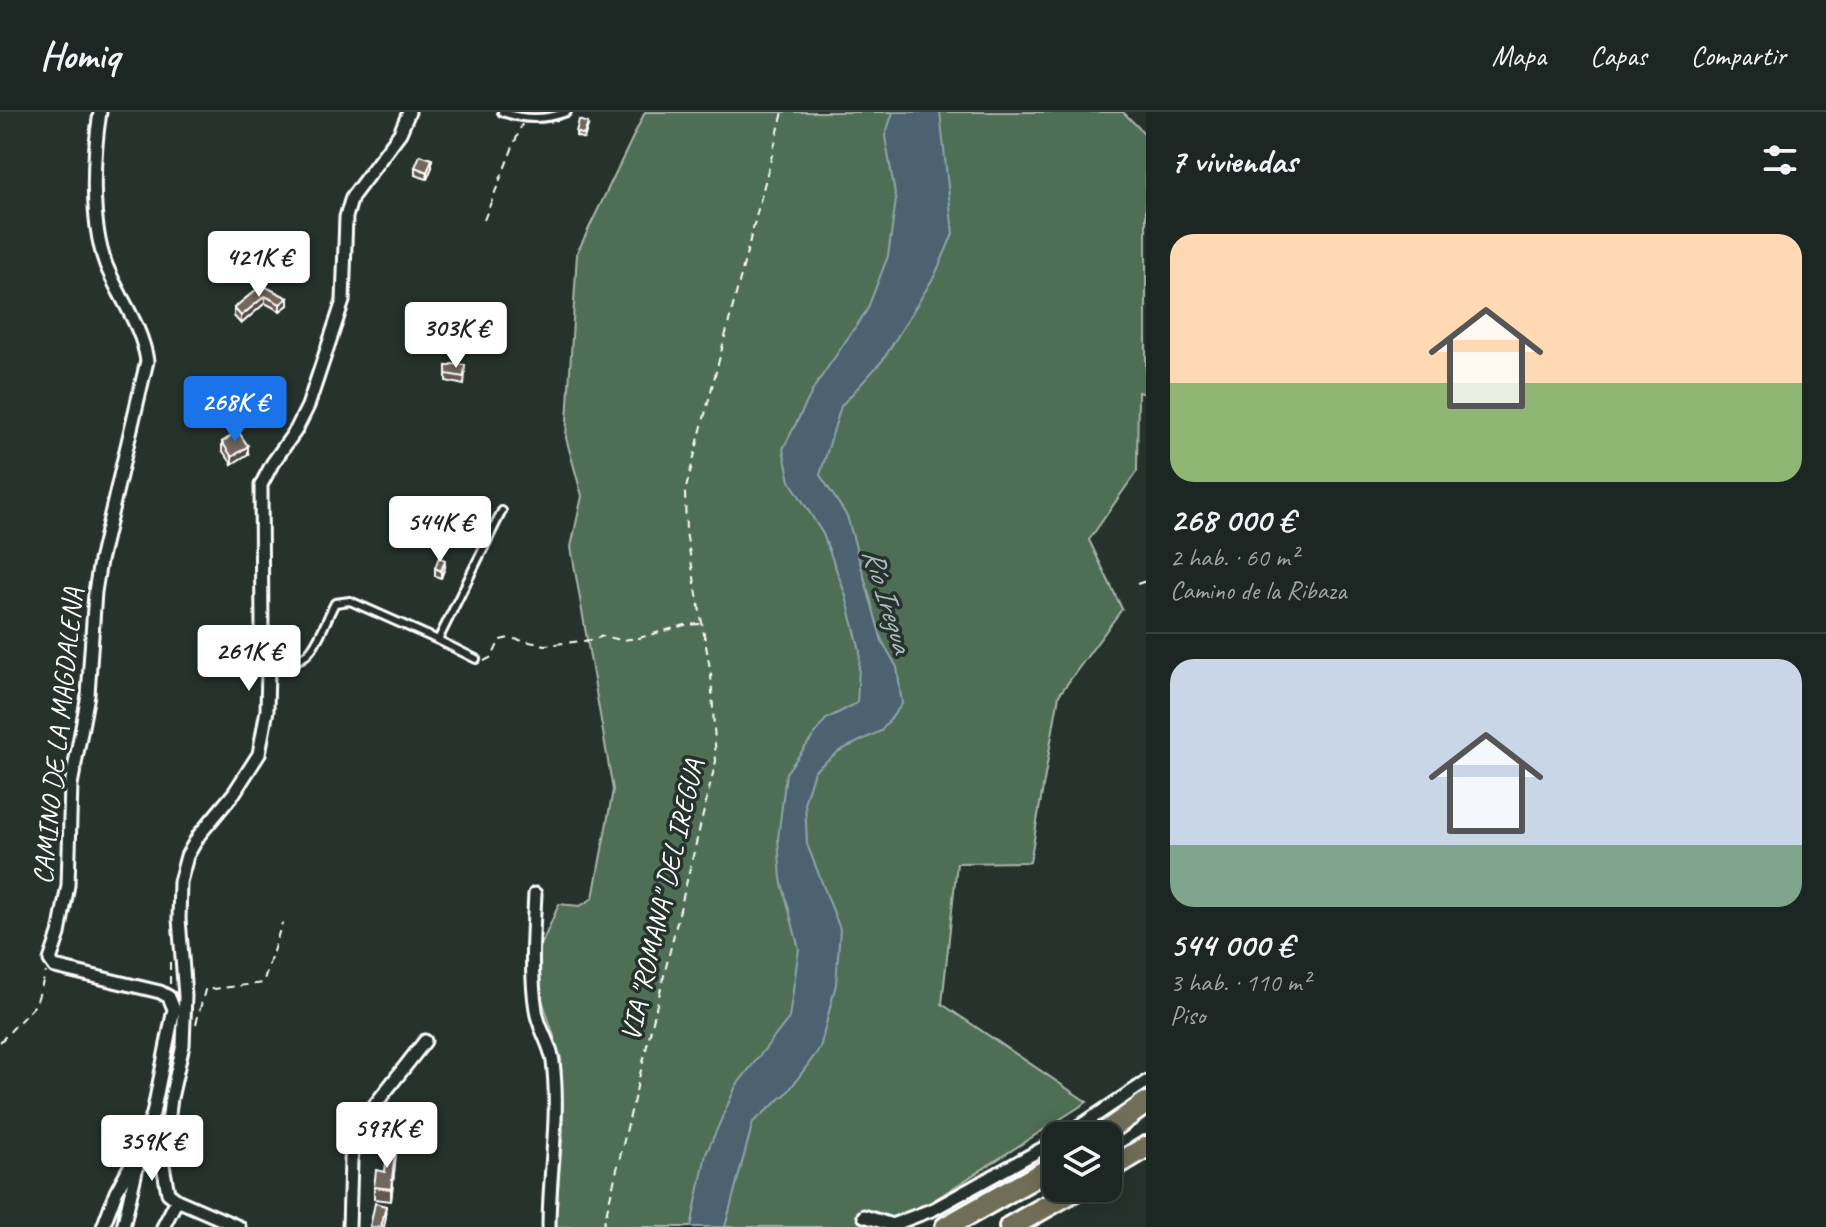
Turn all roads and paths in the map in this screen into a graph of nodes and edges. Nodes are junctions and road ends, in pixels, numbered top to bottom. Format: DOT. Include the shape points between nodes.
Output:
graph roads {
  1 [pos="100,112"];
  2 [pos="409,112"];
  3 [pos="502,112"];
  4 [pos="567,112"];
  5 [pos="783,112"];
  6 [pos="524,119"];
  7 [pos="484,220"];
  8 [pos="502,511"];
  9 [pos="1146,581"];
  10 [pos="1137,584"];
  11 [pos="262,624"];
  12 [pos="702,624"];
  13 [pos="438,640"];
  14 [pos="476,659"];
  15 [pos="535,894"];
  16 [pos="282,923"];
  17 [pos="50,960"];
  18 [pos="194,1029"];
  19 [pos="425,1041"];
  20 [pos="0,1042"];
  21 [pos="1146,1082"];
  22 [pos="1146,1103"];
  23 [pos="1146,1110"];
  24 [pos="1086,1122"];
  25 [pos="1121,1122"];
  26 [pos="1122,1124"];
  27 [pos="145,1135"];
  28 [pos="1146,1148"];
  29 [pos="1042,1149"];
  30 [pos="1122,1163"];
  31 [pos="1042,1173"];
  32 [pos="177,1200"];
  33 [pos="1054,1202"];
  34 [pos="864,1216"];
  35 [pos="103,1227"];
  36 [pos="123,1227"];
  37 [pos="163,1227"];
  38 [pos="239,1227"];
  39 [pos="349,1227"];
  40 [pos="549,1227"];
  41 [pos="603,1227"];
  42 [pos="946,1227"];
  43 [pos="1010,1227"];
  1 -- 17 [label="street, CAMINO DE LA MAGDALENA" via="95,164 99,236 147,361 100,561 88,695 71,785 68,885"];
  2 -- 11 [label="street" via="400,133 352,197 346,217 343,301 308,406 261,485"];
  3 -- 6 [label="lane"];
  4 -- 6 [label="lane"];
  5 -- 12 [label="path, VIA \"ROMANA\" DEL IREGUA" via="685,492 686,532"];
  6 -- 7 [label="path"];
  8 -- 13 [label="lane"];
  9 -- 10 [label="path"];
  11 -- 13 [label="lane" via="293,662 315,645 335,603 350,601"];
  11 -- 32 [label="street" via="268,671 259,754 199,835 180,882 183,1045 163,1165 168,1193"];
  12 -- 14 [label="path" via="621,640 603,636 545,645 509,638 500,640 487,661"];
  12 -- 41 [label="path, VIA \"ROMANA\" DEL IREGUA" via="716,761"];
  13 -- 14 [label="lane"];
  15 -- 40 [label="street" via="536,1014 553,1059 556,1112"];
  16 -- 18 [label="path" via="263,983 205,990"];
  17 -- 20 [label="path" via="36,1004"];
  17 -- 27 [label="street" via="55,967 169,997 173,1021"];
  19 -- 39 [label="street" via="356,1129"];
  21 -- 24 [label="street"];
  22 -- 25 [label="highway"];
  23 -- 26 [label="highway"];
  27 -- 35 [label="street"];
  27 -- 36 [label="street"];
  28 -- 30 [label="highway"];
  29 -- 34 [label="street" via="934,1209 892,1225"];
  31 -- 42 [label="highway"];
  32 -- 37 [label="street"];
  32 -- 38 [label="street"];
  33 -- 43 [label="highway"];
}
